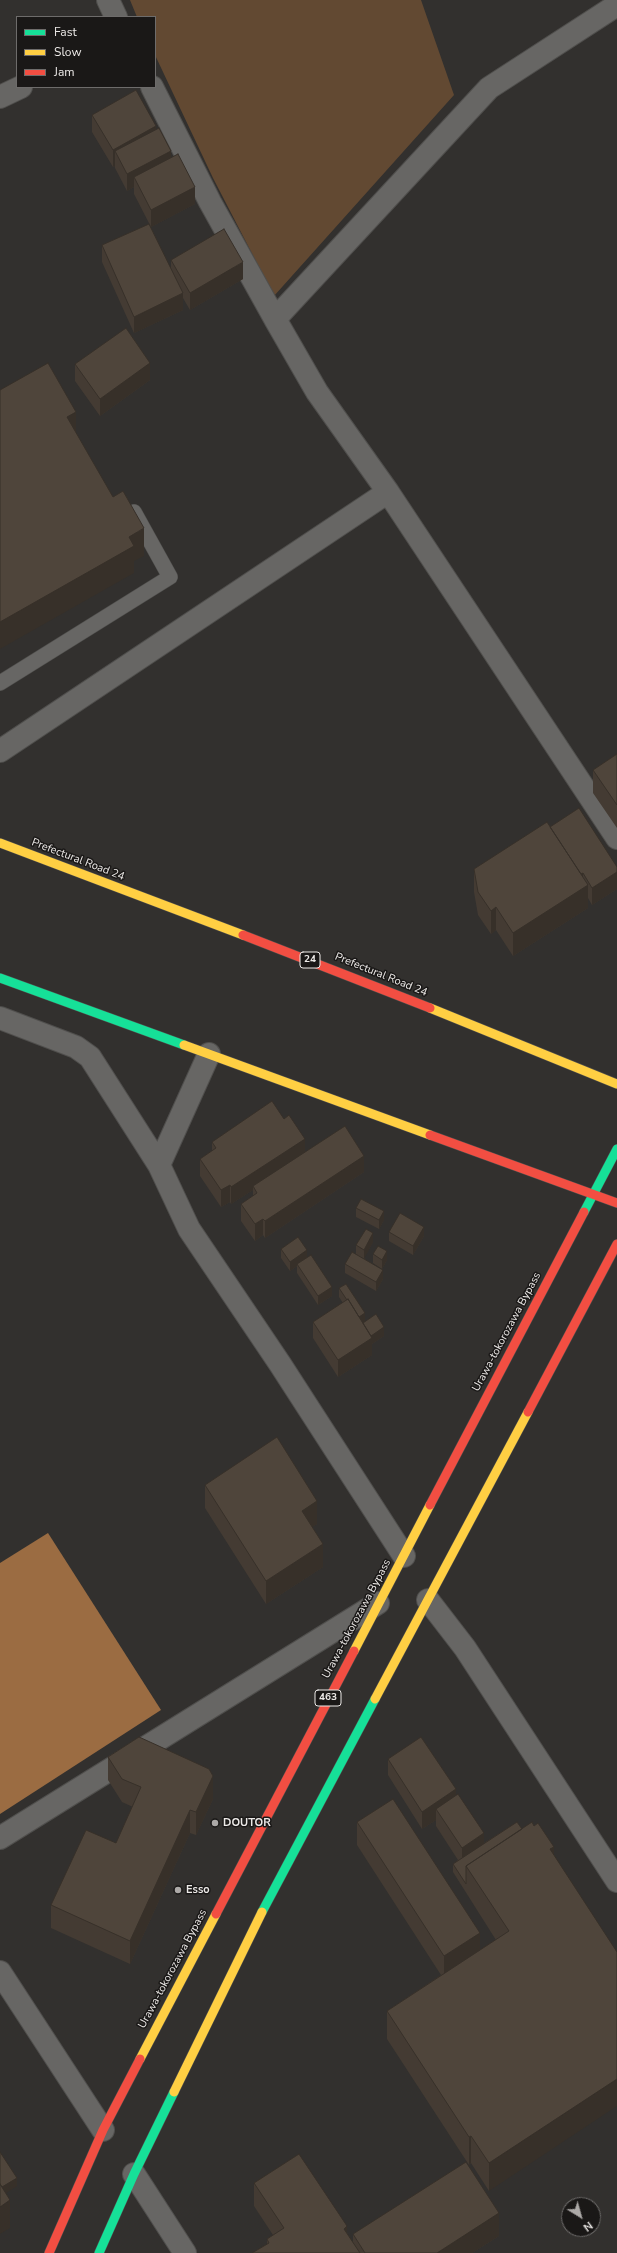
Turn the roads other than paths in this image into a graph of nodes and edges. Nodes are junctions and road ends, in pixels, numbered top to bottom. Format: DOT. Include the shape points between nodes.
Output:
graph roads {
  1 [pos="108,0"];
  2 [pos="617,5"];
  3 [pos="116,16"];
  4 [pos="19,88"];
  5 [pos="153,88"];
  6 [pos="0,97"];
  7 [pos="275,319"];
  8 [pos="388,492"];
  9 [pos="132,510"];
  10 [pos="0,683"];
  11 [pos="0,751"];
  12 [pos="617,838"];
  13 [pos="0,843"];
  14 [pos="0,978"];
  15 [pos="0,1018"];
  16 [pos="209,1054"];
  17 [pos="617,1084"];
  18 [pos="617,1149"];
  19 [pos="159,1165"];
  20 [pos="592,1195"];
  21 [pos="617,1203"];
  22 [pos="617,1244"];
  23 [pos="404,1556"];
  24 [pos="428,1600"];
  25 [pos="378,1603"];
  26 [pos="0,1838"];
  27 [pos="617,1881"];
  28 [pos="0,1972"];
  29 [pos="103,2130"];
  30 [pos="134,2174"];
  31 [pos="49,2253"];
  32 [pos="99,2253"];
  33 [pos="185,2253"];
  1 -- 3 [label="street"];
  2 -- 7 [label="street" via="489,88"];
  4 -- 6 [label="street"];
  5 -- 7 [label="street" via="210,202"];
  7 -- 8 [label="street" via="317,392"];
  8 -- 11 [label="street"];
  8 -- 12 [label="street"];
  9 -- 10 [label="lane" via="170,577"];
  13 -- 17 [label="main road, Prefectural Road 24 / 24" via="324,965"];
  14 -- 16 [label="main road"];
  15 -- 19 [label="street" via="76,1047 90,1057"];
  16 -- 19 [label="street"];
  16 -- 20 [label="main road"];
  18 -- 20 [label="main road, Urawa-tokorozawa Bypass / 463"];
  19 -- 23 [label="street" via="189,1229"];
  20 -- 21 [label="main road"];
  20 -- 23 [label="main road, Urawa-tokorozawa Bypass / 463"];
  22 -- 24 [label="main road"];
  23 -- 25 [label="main road, Urawa-tokorozawa Bypass / 463"];
  24 -- 27 [label="street" via="465,1648"];
  24 -- 30 [label="main road" via="264,1908"];
  25 -- 26 [label="street"];
  25 -- 29 [label="main road, Urawa-tokorozawa Bypass / 463"];
  28 -- 29 [label="street"];
  29 -- 31 [label="main road, Urawa-tokorozawa Bypass / 463"];
  30 -- 32 [label="main road"];
  30 -- 33 [label="street"];
}
